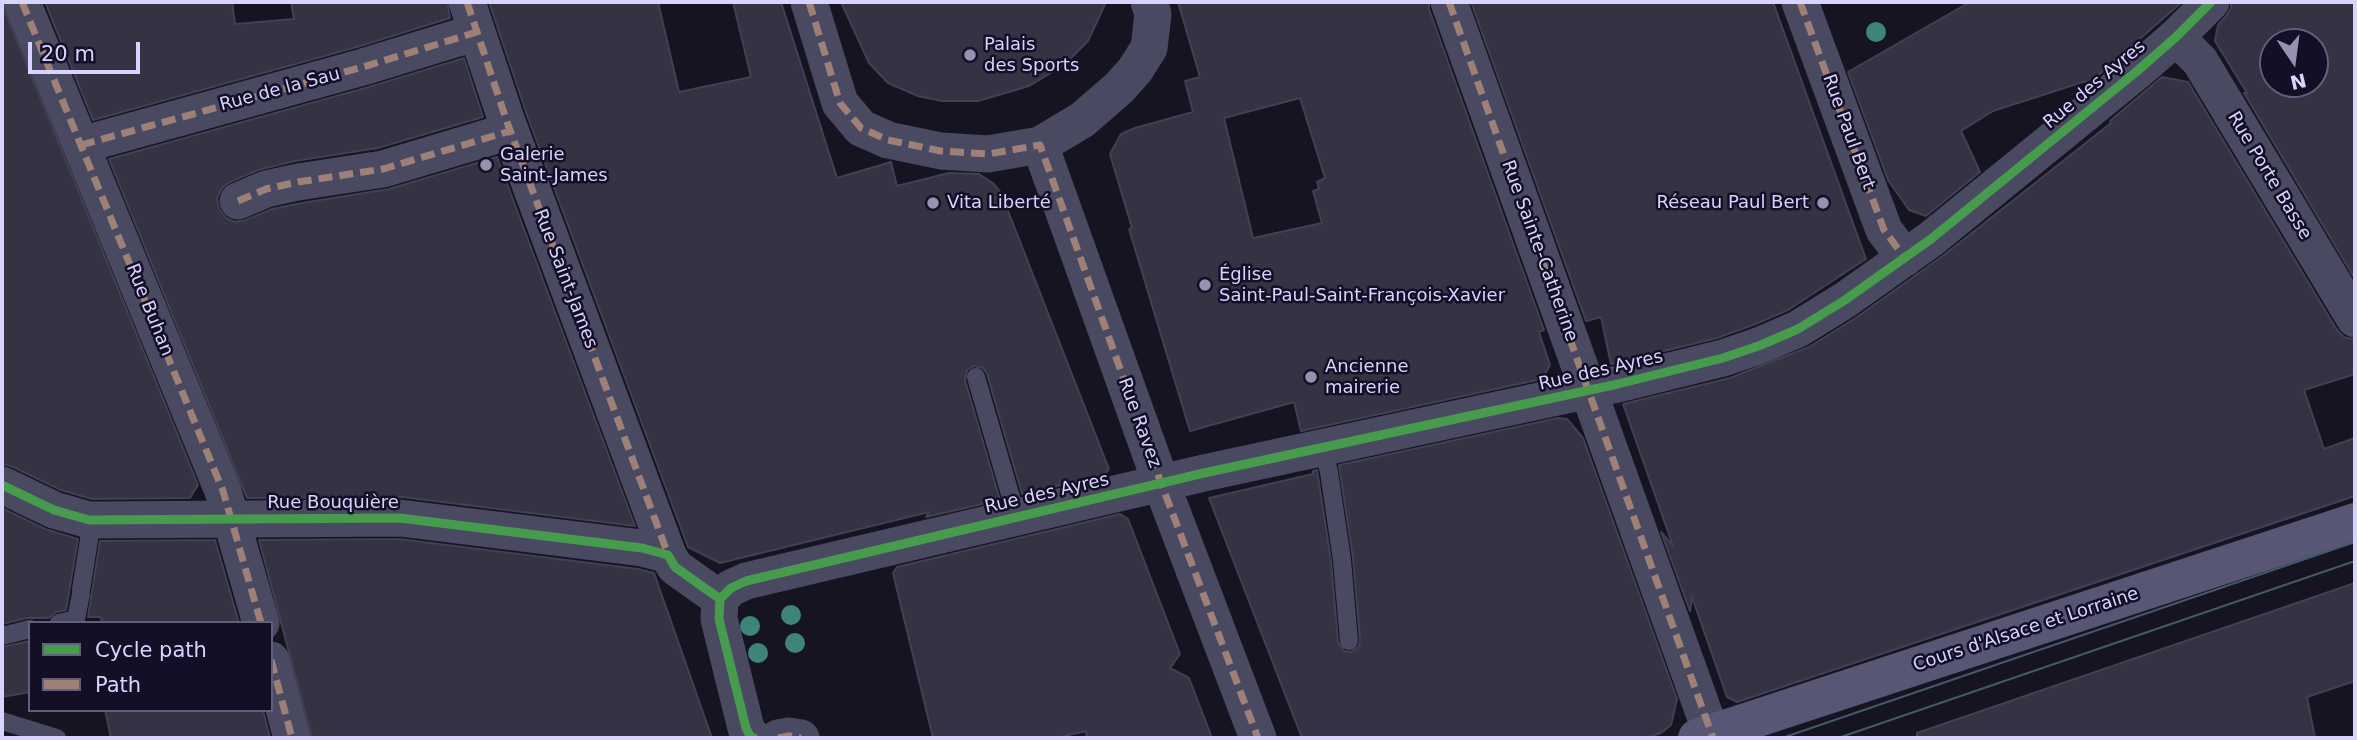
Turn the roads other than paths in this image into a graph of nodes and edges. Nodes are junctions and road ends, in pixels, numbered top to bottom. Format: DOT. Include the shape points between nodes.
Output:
graph roads {
  1 [pos="22,2"];
  2 [pos="809,2"];
  3 [pos="1149,2"];
  4 [pos="1449,2"];
  5 [pos="1800,2"];
  6 [pos="2211,2"];
  7 [pos="472,17"];
  8 [pos="2176,37"];
  9 [pos="510,131"];
  10 [pos="81,145"];
  11 [pos="1040,145"];
  12 [pos="238,201"];
  13 [pos="1905,258"];
  14 [pos="2355,319"];
  15 [pos="976,377"];
  16 [pos="1588,390"];
  17 [pos="1323,447"];
  18 [pos="1161,483"];
  19 [pos="2,485"];
  20 [pos="1017,518"];
  21 [pos="232,519"];
  22 [pos="89,520"];
  23 [pos="2355,522"];
  24 [pos="668,555"];
  25 [pos="720,599"];
  26 [pos="68,621"];
  27 [pos="260,621"];
  28 [pos="28,630"];
  29 [pos="2,636"];
  30 [pos="1349,641"];
  31 [pos="273,667"];
  32 [pos="2,721"];
  33 [pos="1707,737"];
  34 [pos="57,738"];
  35 [pos="292,738"];
  36 [pos="757,738"];
  37 [pos="801,738"];
  38 [pos="1258,738"];
  1 -- 10 [label="street, Rue Buhan"];
  2 -- 11 [label="street" via="840,103 861,128 888,140 941,150 988,154"];
  3 -- 11 [label="street" via="1153,14 1149,48 1135,70 1082,120"];
  4 -- 16 [label="street, Rue Sainte-Catherine"];
  5 -- 13 [label="street, Rue Paul Bert" via="1884,230"];
  6 -- 8 [label="street, Rue des Ayres"];
  7 -- 9 [label="street, Rue Saint-James"];
  7 -- 10 [label="street, Rue de la Sau" via="363,67"];
  8 -- 13 [label="street, Rue des Ayres"];
  8 -- 14 [label="street, Rue Porte Basse" via="2200,61"];
  9 -- 12 [label="street" via="383,169 266,189"];
  9 -- 24 [label="street, Rue Saint-James"];
  10 -- 21 [label="street, Rue Buhan"];
  11 -- 18 [label="street, Rue Ravez"];
  13 -- 16 [label="street, Rue des Ayres" via="1798,329 1760,345"];
  15 -- 20 [label="lane"];
  16 -- 17 [label="street, Rue des Ayres"];
  16 -- 33 [label="street, Rue Sainte-Catherine"];
  17 -- 18 [label="street, Rue des Ayres"];
  17 -- 30 [label="lane" via="1342,560"];
  18 -- 20 [label="street, Rue des Ayres"];
  18 -- 38 [label="street, Rue Ravez"];
  19 -- 22 [label="street, Rue Bouquière" via="54,510"];
  20 -- 25 [label="street, Rue des Ayres" via="747,581"];
  21 -- 22 [label="street, Rue Bouquière"];
  21 -- 24 [label="street, Rue Bouquière" via="400,518"];
  21 -- 27 [label="street, Rue Buhan"];
  22 -- 26 [label="lane" via="76,619"];
  23 -- 33 [label="street, Cours d'Alsace et Lorraine"];
  24 -- 25 [label="street" via="675,567"];
  25 -- 36 [label="street" via="719,620 746,729"];
  28 -- 29 [label="lane"];
  31 -- 35 [label="street"];
  32 -- 34 [label="lane"];
  36 -- 37 [label="street"];
}
